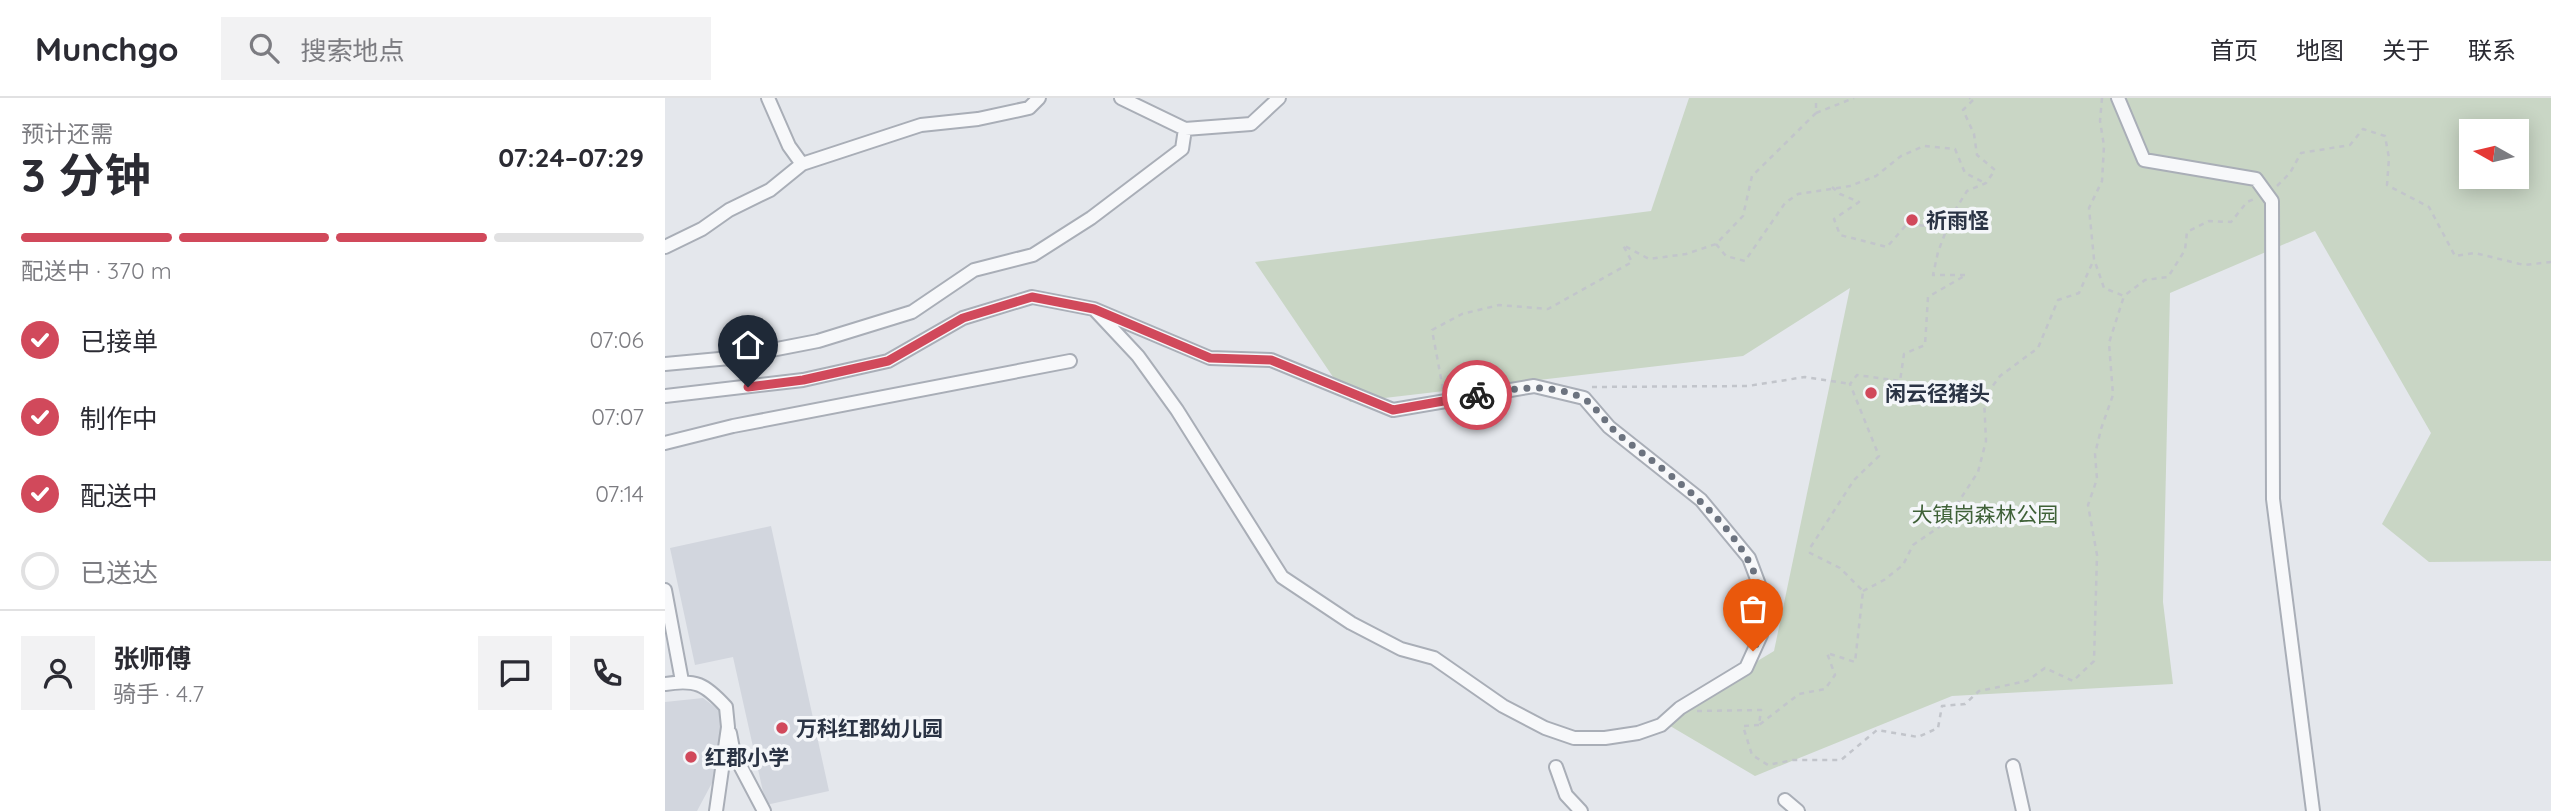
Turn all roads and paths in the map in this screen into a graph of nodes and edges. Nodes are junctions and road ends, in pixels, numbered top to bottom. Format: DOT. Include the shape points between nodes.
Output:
graph roads {
  1 [pos="768,98"];
  2 [pos="1039,98"];
  3 [pos="1121,98"];
  4 [pos="1279,98"];
  5 [pos="1816,98"];
  6 [pos="1854,98"];
  7 [pos="1969,98"];
  8 [pos="2118,98"];
  9 [pos="1816,113"];
  10 [pos="1185,130"];
  11 [pos="802,164"];
  12 [pos="1986,183"];
  13 [pos="1832,187"];
  14 [pos="1952,215"];
  15 [pos="1716,244"];
  16 [pos="665,247"];
  17 [pos="2094,260"];
  18 [pos="2124,296"];
  19 [pos="1094,309"];
  20 [pos="1070,361"];
  21 [pos="665,364"];
  22 [pos="1439,378"];
  23 [pos="1850,384"];
  24 [pos="1585,386"];
  25 [pos="665,396"];
  26 [pos="665,443"];
  27 [pos="665,590"];
  28 [pos="1863,591"];
  29 [pos="683,681"];
  30 [pos="665,684"];
  31 [pos="1680,708"];
  32 [pos="727,716"];
  33 [pos="1759,725"];
  34 [pos="2013,766"];
  35 [pos="1556,767"];
  36 [pos="1785,800"];
  37 [pos="716,811"];
  38 [pos="764,811"];
  39 [pos="1581,811"];
  40 [pos="1798,811"];
  41 [pos="2023,811"];
  42 [pos="2313,811"];
  1 -- 11 [label="street"];
  2 -- 11 [label="street" via="1029,108 921,125"];
  3 -- 10 [label="street"];
  4 -- 10 [label="street" via="1251,124"];
  5 -- 9 [label="path"];
  6 -- 9 [label="path"];
  7 -- 12 [label="path" via="1974,99 1963,110 1977,155 1995,170"];
  8 -- 42 [label="street" via="2144,160 2256,180 2272,201 2273,499"];
  9 -- 15 [label="path" via="1752,176 1743,216"];
  10 -- 21 [label="street" via="1182,149 1091,218 1033,254 974,270 912,312 818,341 730,358"];
  11 -- 16 [label="street" via="770,190"];
  12 -- 13 [label="path" via="1965,173 1955,149 1924,146 1901,156 1876,176"];
  12 -- 14 [label="path" via="1967,191"];
  13 -- 14 [label="path" via="1859,202 1834,219 1840,235 1887,247 1907,224 1927,226 1941,212"];
  13 -- 15 [label="path" via="1798,194 1785,204 1745,261 1726,256"];
  14 -- 23 [label="path" via="1933,275 1966,275 1927,297 1925,345 1904,354 1900,381 1857,375"];
  15 -- 22 [label="path" via="1649,259 1623,245 1632,262 1548,309 1499,305 1462,314 1432,330"];
  17 -- 28 [label="path" via="2079,293 2058,300 2038,348 2000,376 1984,398 1986,441 1977,472 1961,498 1942,525 1913,545 1903,565"];
  18 -- 33 [label="path" via="2109,343 2113,395 2095,454 2097,479 2088,505 2098,555 2094,661 2073,681 2045,668 2027,681 1979,691 1965,704 1942,706 1938,727 1918,737 1877,730 1841,760 1768,765 1752,755 1744,726"];
  19 -- 25 [label="street" via="1032,297 963,318 888,361 803,380"];
  19 -- 31 [label="street" via="1138,356 1177,410 1282,577 1351,623 1401,649 1434,658 1503,706 1574,738 1639,733 1661,725"];
  19 -- 31 [label="street" via="1210,358 1271,360 1393,410 1534,386 1584,398 1609,427 1701,500 1749,558 1763,595 1761,635 1746,668"];
  20 -- 26 [label="street"];
  23 -- 24 [label="path" via="1805,377 1748,386"];
  23 -- 28 [label="path" via="1879,456 1854,480 1810,553 1840,568"];
  27 -- 29 [label="street"];
  28 -- 33 [label="path" via="1855,662 1827,653 1835,675 1825,689 1799,694"];
  29 -- 30 [label="street"];
  29 -- 32 [label="street" via="700,684 714,694 726,707"];
  31 -- 33 [label="path" via="1702,713 1761,710"];
  32 -- 37 [label="street"];
  32 -- 38 [label="street" via="734,754"];
  34 -- 41 [label="street"];
  35 -- 39 [label="street" via="1566,795"];
  36 -- 40 [label="street"];
}
